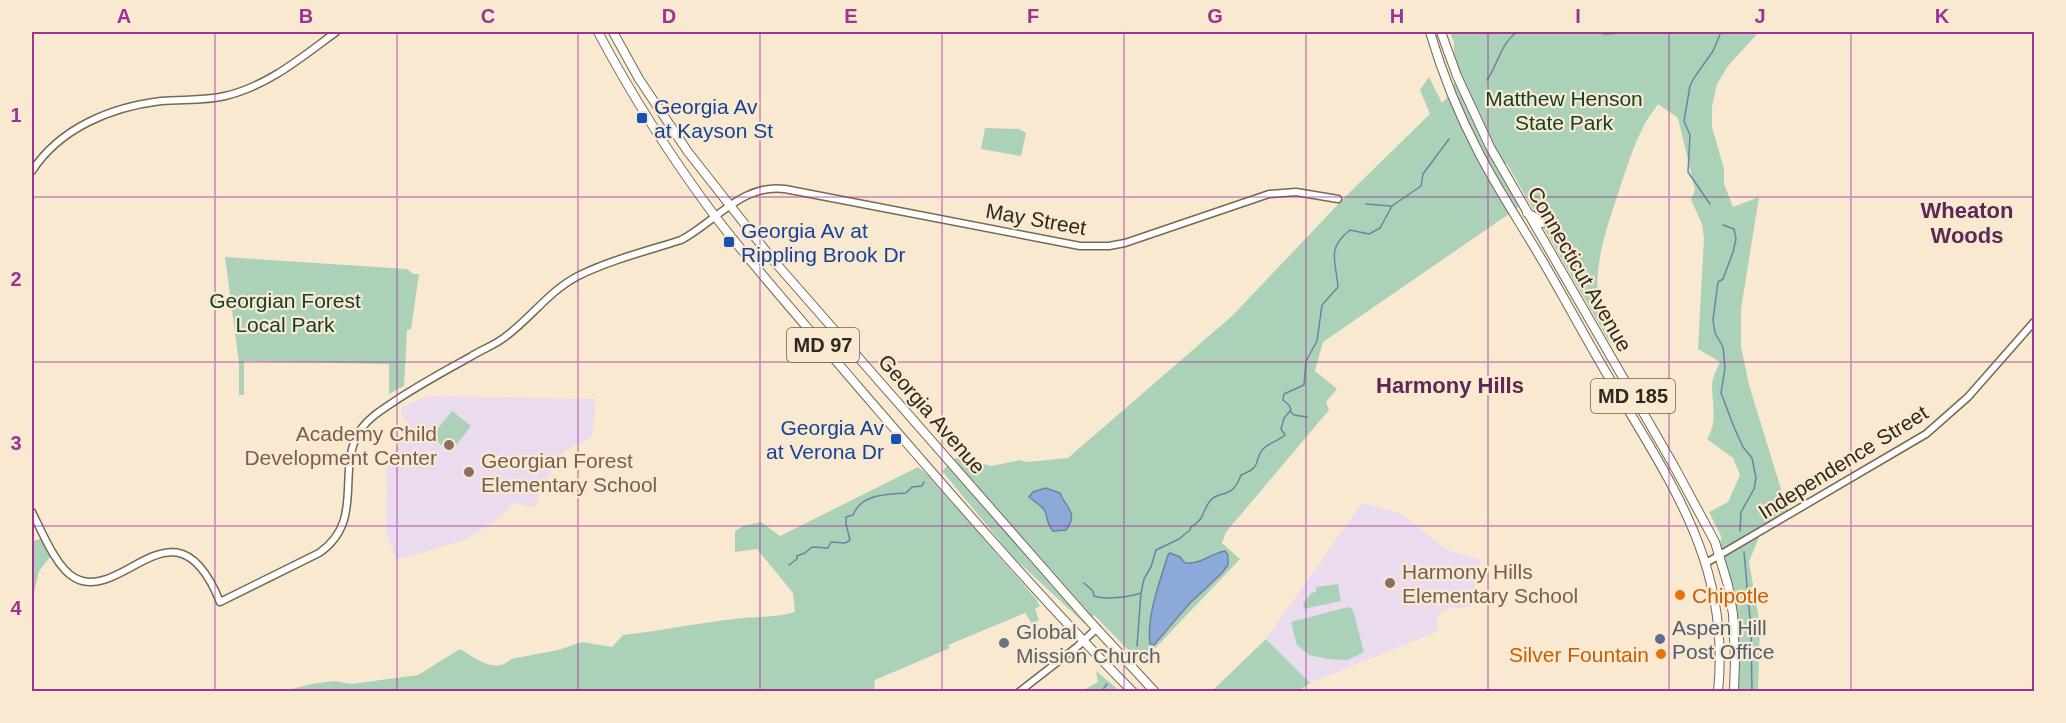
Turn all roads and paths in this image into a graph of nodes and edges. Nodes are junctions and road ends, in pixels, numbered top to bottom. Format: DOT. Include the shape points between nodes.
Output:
graph roads {
  1 [pos="336,32"];
  2 [pos="598,32"];
  3 [pos="613,32"];
  4 [pos="1430,32"];
  5 [pos="1441,32"];
  6 [pos="32,171"];
  7 [pos="1338,199"];
  8 [pos="729,207"];
  9 [pos="1525,210"];
  10 [pos="716,217"];
  11 [pos="1542,223"];
  12 [pos="1550,253"];
  13 [pos="1541,258"];
  14 [pos="2034,322"];
  15 [pos="32,512"];
  16 [pos="1720,556"];
  17 [pos="1707,563"];
  18 [pos="1097,628"];
  19 [pos="1083,641"];
  20 [pos="1019,692"];
  21 [pos="1133,692"];
  22 [pos="1155,692"];
  23 [pos="1718,692"];
  24 [pos="1734,692"];
  1 -- 6 [label="street" via="253,87 210,99 133,106 91,121 48,150"];
  2 -- 10 [label="main road, Georgia Avenue / MD 97" via="654,129"];
  3 -- 8 [label="main road, Georgia Avenue / MD 97" via="658,108"];
  4 -- 13 [label="main road, Connecticut Avenue / MD 185" via="1442,70 1480,155"];
  5 -- 9 [label="main road, Connecticut Avenue / MD 185" via="1490,147"];
  7 -- 8 [label="street, May Street" via="1296,192 1269,194 1109,246 1080,246 776,188 760,189"];
  8 -- 10 [label="street, May Street"];
  8 -- 18 [label="main road, Georgia Avenue / MD 97" via="898,405"];
  9 -- 11 [label="main road"];
  9 -- 12 [label="main road, Connecticut Avenue / MD 185"];
  10 -- 15 [label="street, May Street" via="681,240 576,277 505,337 413,388 374,415 352,447 348,507 332,542 319,553 220,602 200,566 175,553 158,554 105,579 92,582 75,578 62,565"];
  10 -- 19 [label="main road, Georgia Avenue / MD 97" via="933,474"];
  12 -- 13 [label="main road"];
  12 -- 16 [label="main road, Connecticut Avenue / MD 185" via="1691,496"];
  13 -- 17 [label="main road, Connecticut Avenue / MD 185" via="1676,492"];
  14 -- 16 [label="street, Independence Street" via="1968,397 1926,434"];
  16 -- 17 [label="street, Independence Street"];
  16 -- 24 [label="main road, Connecticut Avenue / MD 185" via="1734,620"];
  17 -- 23 [label="main road, Connecticut Avenue / MD 185" via="1720,631"];
  18 -- 19 [label="street"];
  18 -- 22 [label="main road, Georgia Avenue / MD 97"];
  19 -- 20 [label="street"];
  19 -- 21 [label="main road, Georgia Avenue / MD 97"];
}
